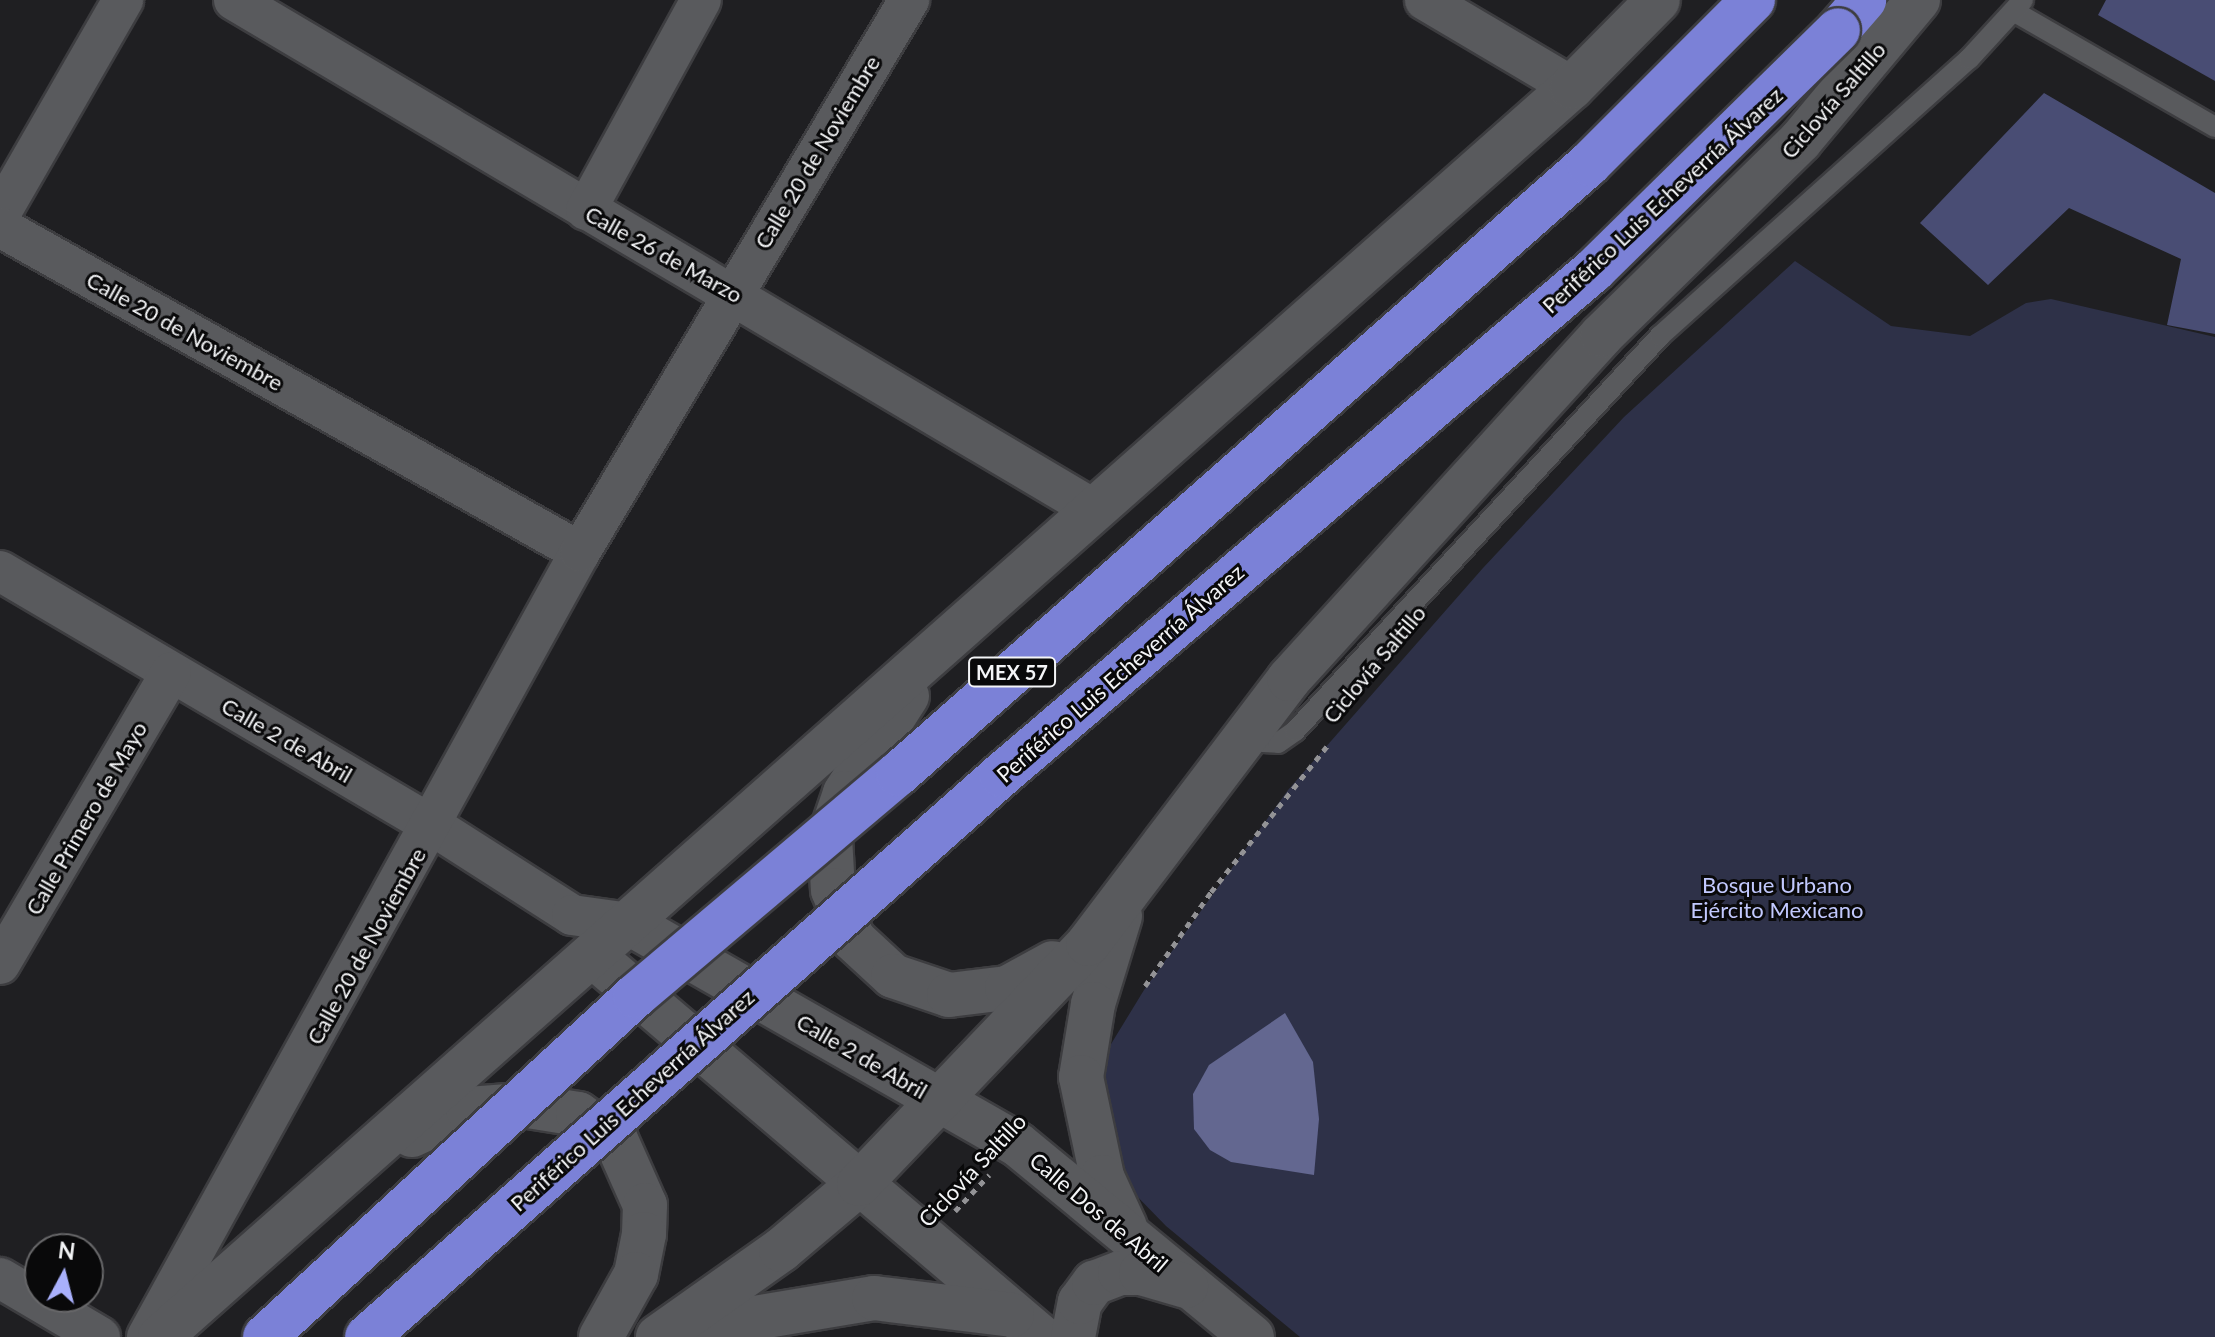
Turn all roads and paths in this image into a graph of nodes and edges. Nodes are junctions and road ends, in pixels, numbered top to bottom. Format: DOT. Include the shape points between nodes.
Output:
graph roads {
  1 [pos="123,0"];
  2 [pos="234,0"];
  3 [pos="701,0"];
  4 [pos="909,0"];
  5 [pos="1425,0"];
  6 [pos="1658,0"];
  7 [pos="1753,0"];
  8 [pos="1918,0"];
  9 [pos="2019,6"];
  10 [pos="1851,15"];
  11 [pos="1572,87"];
  12 [pos="2215,127"];
  13 [pos="586,210"];
  14 [pos="0,214"];
  15 [pos="0,227"];
  16 [pos="732,291"];
  17 [pos="1093,509"];
  18 [pos="580,552"];
  19 [pos="0,571"];
  20 [pos="933,653"];
  21 [pos="171,672"];
  22 [pos="1338,733"];
  23 [pos="1242,741"];
  24 [pos="433,826"];
  25 [pos="1127,893"];
  26 [pos="572,915"];
  27 [pos="629,923"];
  28 [pos="1088,944"];
  29 [pos="593,956"];
  30 [pos="0,964"];
  31 [pos="1142,991"];
  32 [pos="937,1099"];
  33 [pos="1017,1144"];
  34 [pos="374,1153"];
  35 [pos="859,1184"];
  36 [pos="1127,1233"];
  37 [pos="927,1241"];
  38 [pos="0,1278"];
  39 [pos="1188,1286"];
  40 [pos="1028,1326"];
  41 [pos="660,1335"];
  42 [pos="100,1337"];
  43 [pos="147,1337"];
  44 [pos="160,1337"];
  45 [pos="265,1337"];
  46 [pos="367,1337"];
  47 [pos="601,1337"];
  48 [pos="1073,1337"];
  49 [pos="1252,1337"];
  1 -- 14 [label="street"];
  2 -- 13 [label="street, Calle 26 de Marzo"];
  3 -- 13 [label="street"];
  4 -- 16 [label="street, Calle 20 de Noviembre"];
  5 -- 11 [label="street"];
  6 -- 11 [label="street"];
  7 -- 45 [label="highway, MEX 57, bridge" via="1589,164 898,774 635,996"];
  8 -- 23 [label="street" via="1800,141 1602,335 1482,466 1289,679"];
  9 -- 12 [label="lane"];
  9 -- 23 [label="lane" via="1969,59 1660,336 1295,731 1278,743"];
  10 -- 46 [label="highway, Periférico Luis Echeverría Álvarez / MEX 57, bridge" via="1594,270 1001,775"];
  11 -- 17 [label="street"];
  13 -- 16 [label="street, Calle 26 de Marzo"];
  15 -- 18 [label="street, Calle 20 de Noviembre"];
  16 -- 17 [label="street, Calle 26 de Marzo"];
  16 -- 18 [label="street, Calle 20 de Noviembre"];
  17 -- 20 [label="street"];
  18 -- 24 [label="street, Calle 20 de Noviembre"];
  19 -- 21 [label="street, Calle 2 de Abril"];
  20 -- 27 [label="street"];
  20 -- 28 [label="street" via="845,793 830,837 833,890 853,939 893,976 949,995 1007,988"];
  21 -- 24 [label="street, Calle 2 de Abril"];
  21 -- 30 [label="street, Calle Primero de Mayo"];
  22 -- 31 [label="path, Ciclovía Saltillo" via="1211,892"];
  23 -- 25 [label="street"];
  24 -- 26 [label="street, Calle 2 de Abril"];
  24 -- 43 [label="street, Calle 20 de Noviembre"];
  25 -- 28 [label="street"];
  25 -- 36 [label="street" via="1093,1004 1081,1077 1097,1162"];
  26 -- 27 [label="street, Calle 2 de Abril"];
  26 -- 29 [label="street"];
  27 -- 29 [label="street"];
  27 -- 32 [label="street, Calle 2 de Abril"];
  28 -- 32 [label="street"];
  29 -- 34 [label="street"];
  29 -- 35 [label="street"];
  32 -- 33 [label="street, Calle Dos de Abril"];
  32 -- 35 [label="street"];
  33 -- 36 [label="street, Calle Dos de Abril"];
  33 -- 37 [label="path, Ciclovía Saltillo"];
  34 -- 44 [label="street"];
  34 -- 47 [label="street" via="468,1109 522,1105 578,1114 616,1140 645,1205 644,1234 636,1274"];
  35 -- 37 [label="street"];
  35 -- 41 [label="street" via="781,1250"];
  36 -- 39 [label="street, Calle Dos de Abril"];
  37 -- 40 [label="street"];
  38 -- 42 [label="street"];
  39 -- 48 [label="street" via="1141,1273 1120,1273 1094,1283 1080,1302"];
  39 -- 49 [label="street, Calle Dos de Abril"];
  40 -- 41 [label="street" via="949,1303 874,1298"];
}
